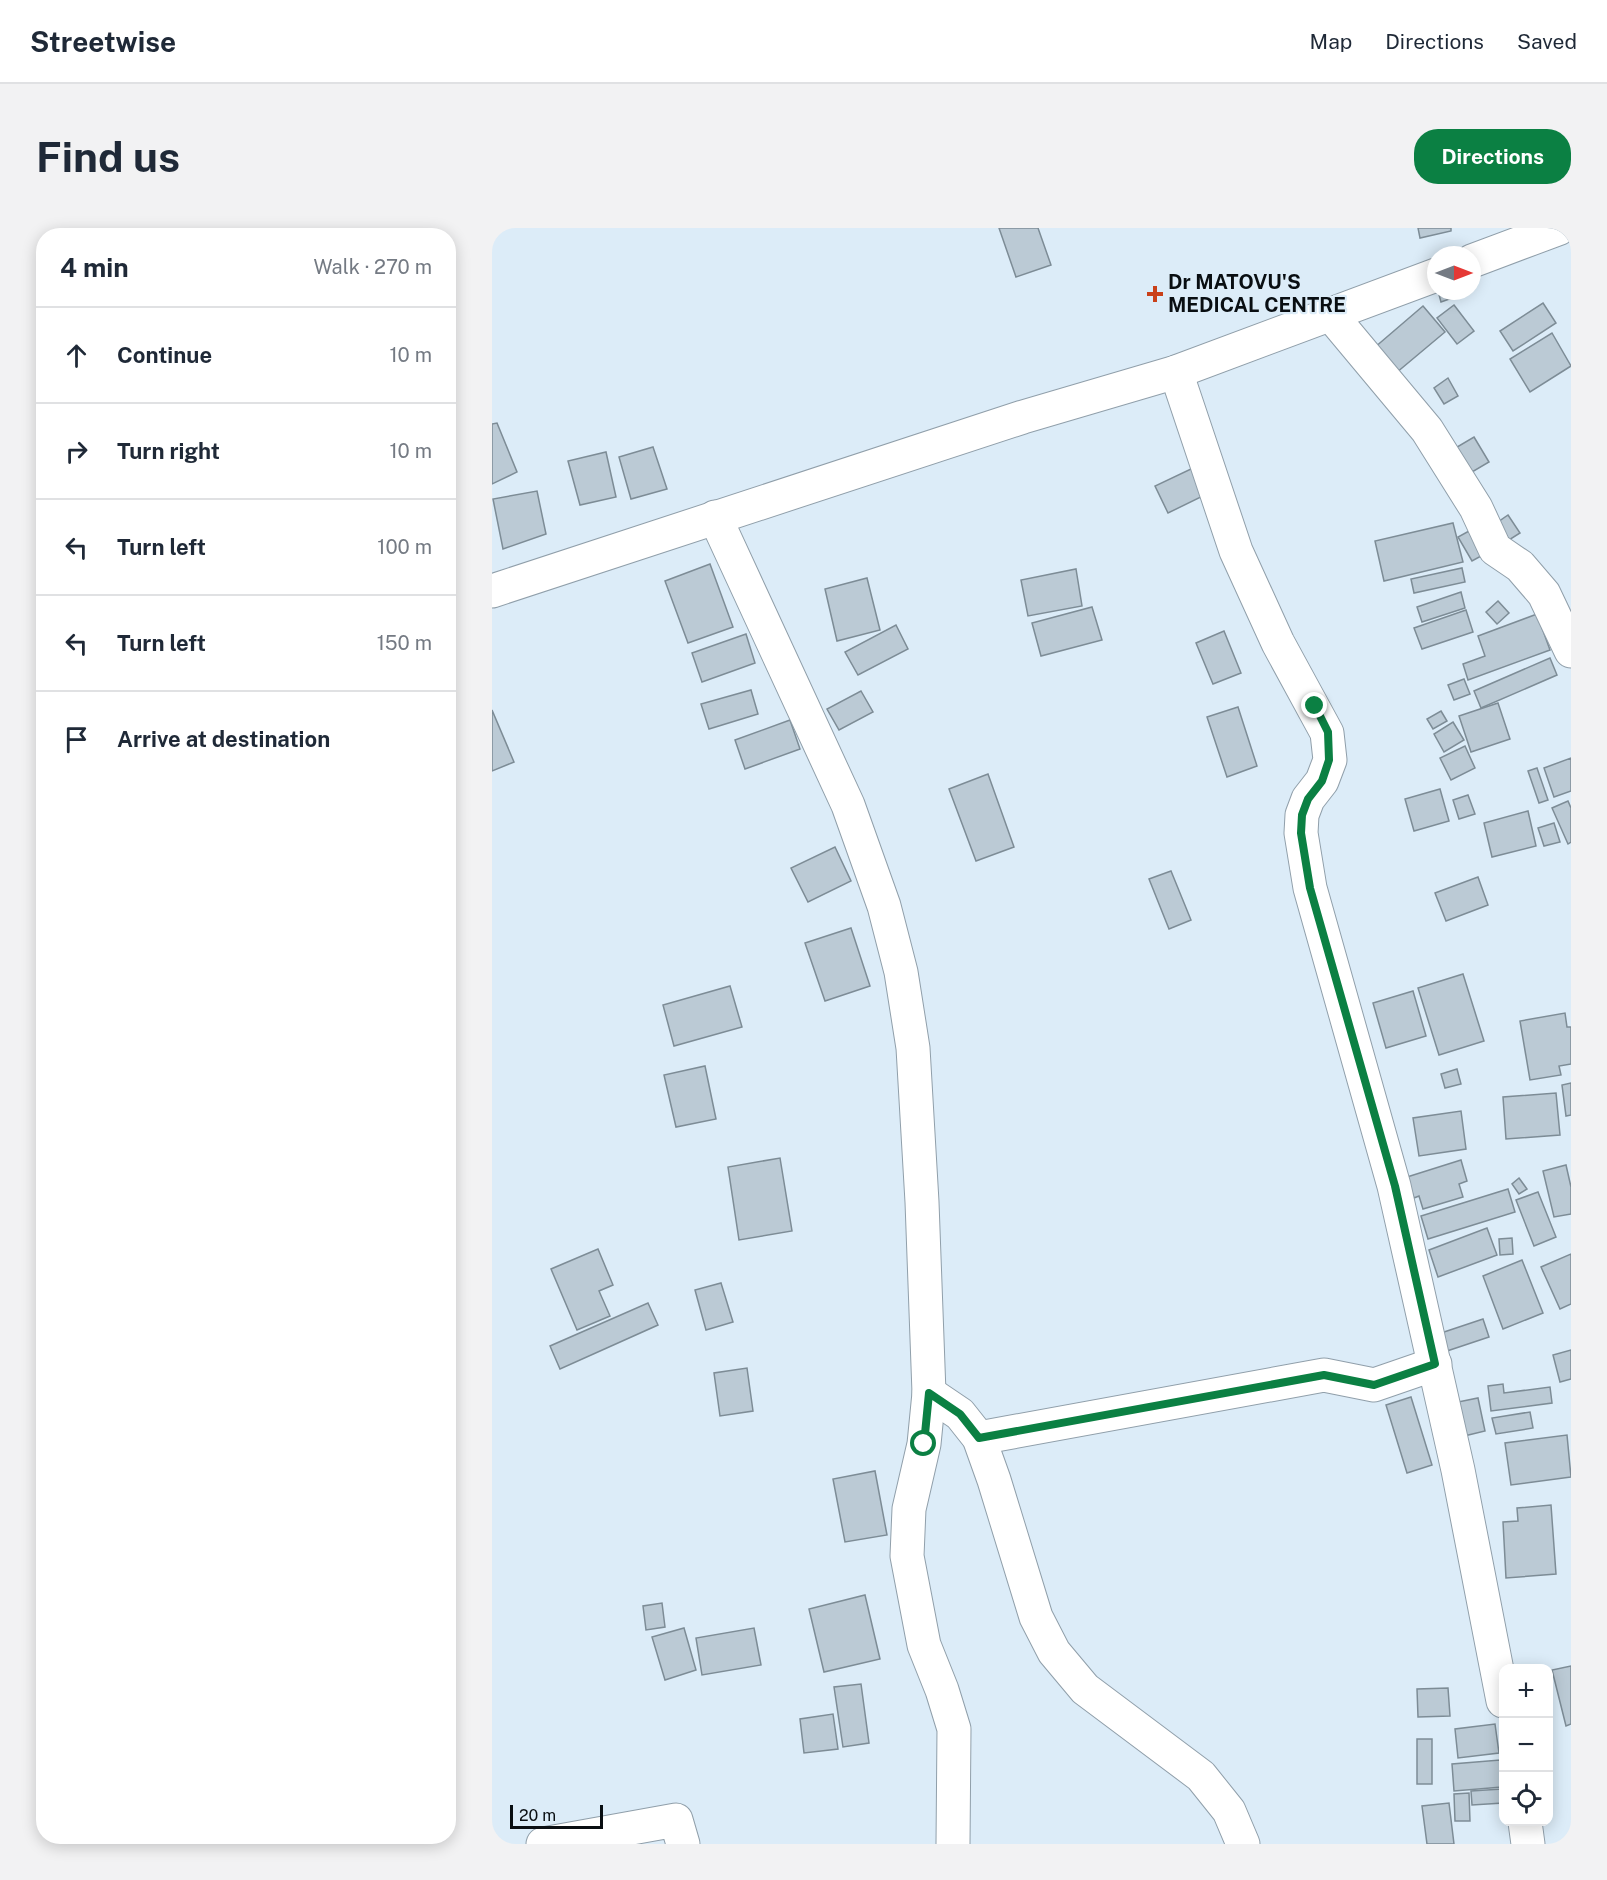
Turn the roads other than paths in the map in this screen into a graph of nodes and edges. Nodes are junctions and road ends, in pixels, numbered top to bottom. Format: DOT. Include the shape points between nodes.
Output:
graph roads {
  1 [pos="1560,228"];
  2 [pos="1481,258"];
  3 [pos="1427,278"];
  4 [pos="1330,315"];
  5 [pos="1176,372"];
  6 [pos="715,516"];
  7 [pos="492,590"];
  8 [pos="1571,651"];
  9 [pos="1435,1364"];
  10 [pos="929,1393"];
  11 [pos="979,1438"];
  12 [pos="1499,1680"];
  13 [pos="1526,1826"];
  14 [pos="543,1844"];
  15 [pos="682,1844"];
  16 [pos="953,1844"];
  17 [pos="1244,1844"];
  18 [pos="1528,1844"];
  1 -- 2 [label="street"];
  3 -- 4 [label="street"];
  4 -- 5 [label="street"];
  4 -- 8 [label="street" via="1427,430 1476,508 1495,549 1520,566 1544,594"];
  5 -- 6 [label="street"];
  5 -- 9 [label="street" via="1236,551 1278,643 1328,732 1329,760 1302,815 1310,888 1395,1186"];
  6 -- 7 [label="street"];
  6 -- 10 [label="street" via="848,805 884,906 901,972 913,1048"];
  9 -- 11 [label="street" via="1374,1385 1324,1375"];
  9 -- 12 [label="street"];
  10 -- 11 [label="street" via="960,1414"];
  10 -- 16 [label="street" via="924,1444 909,1509 907,1556 924,1645 954,1729"];
  11 -- 17 [label="street" via="1035,1617 1054,1652 1084,1689 1201,1776 1229,1811"];
  13 -- 18 [label="street"];
  14 -- 15 [label="street" via="676,1820"];
}
